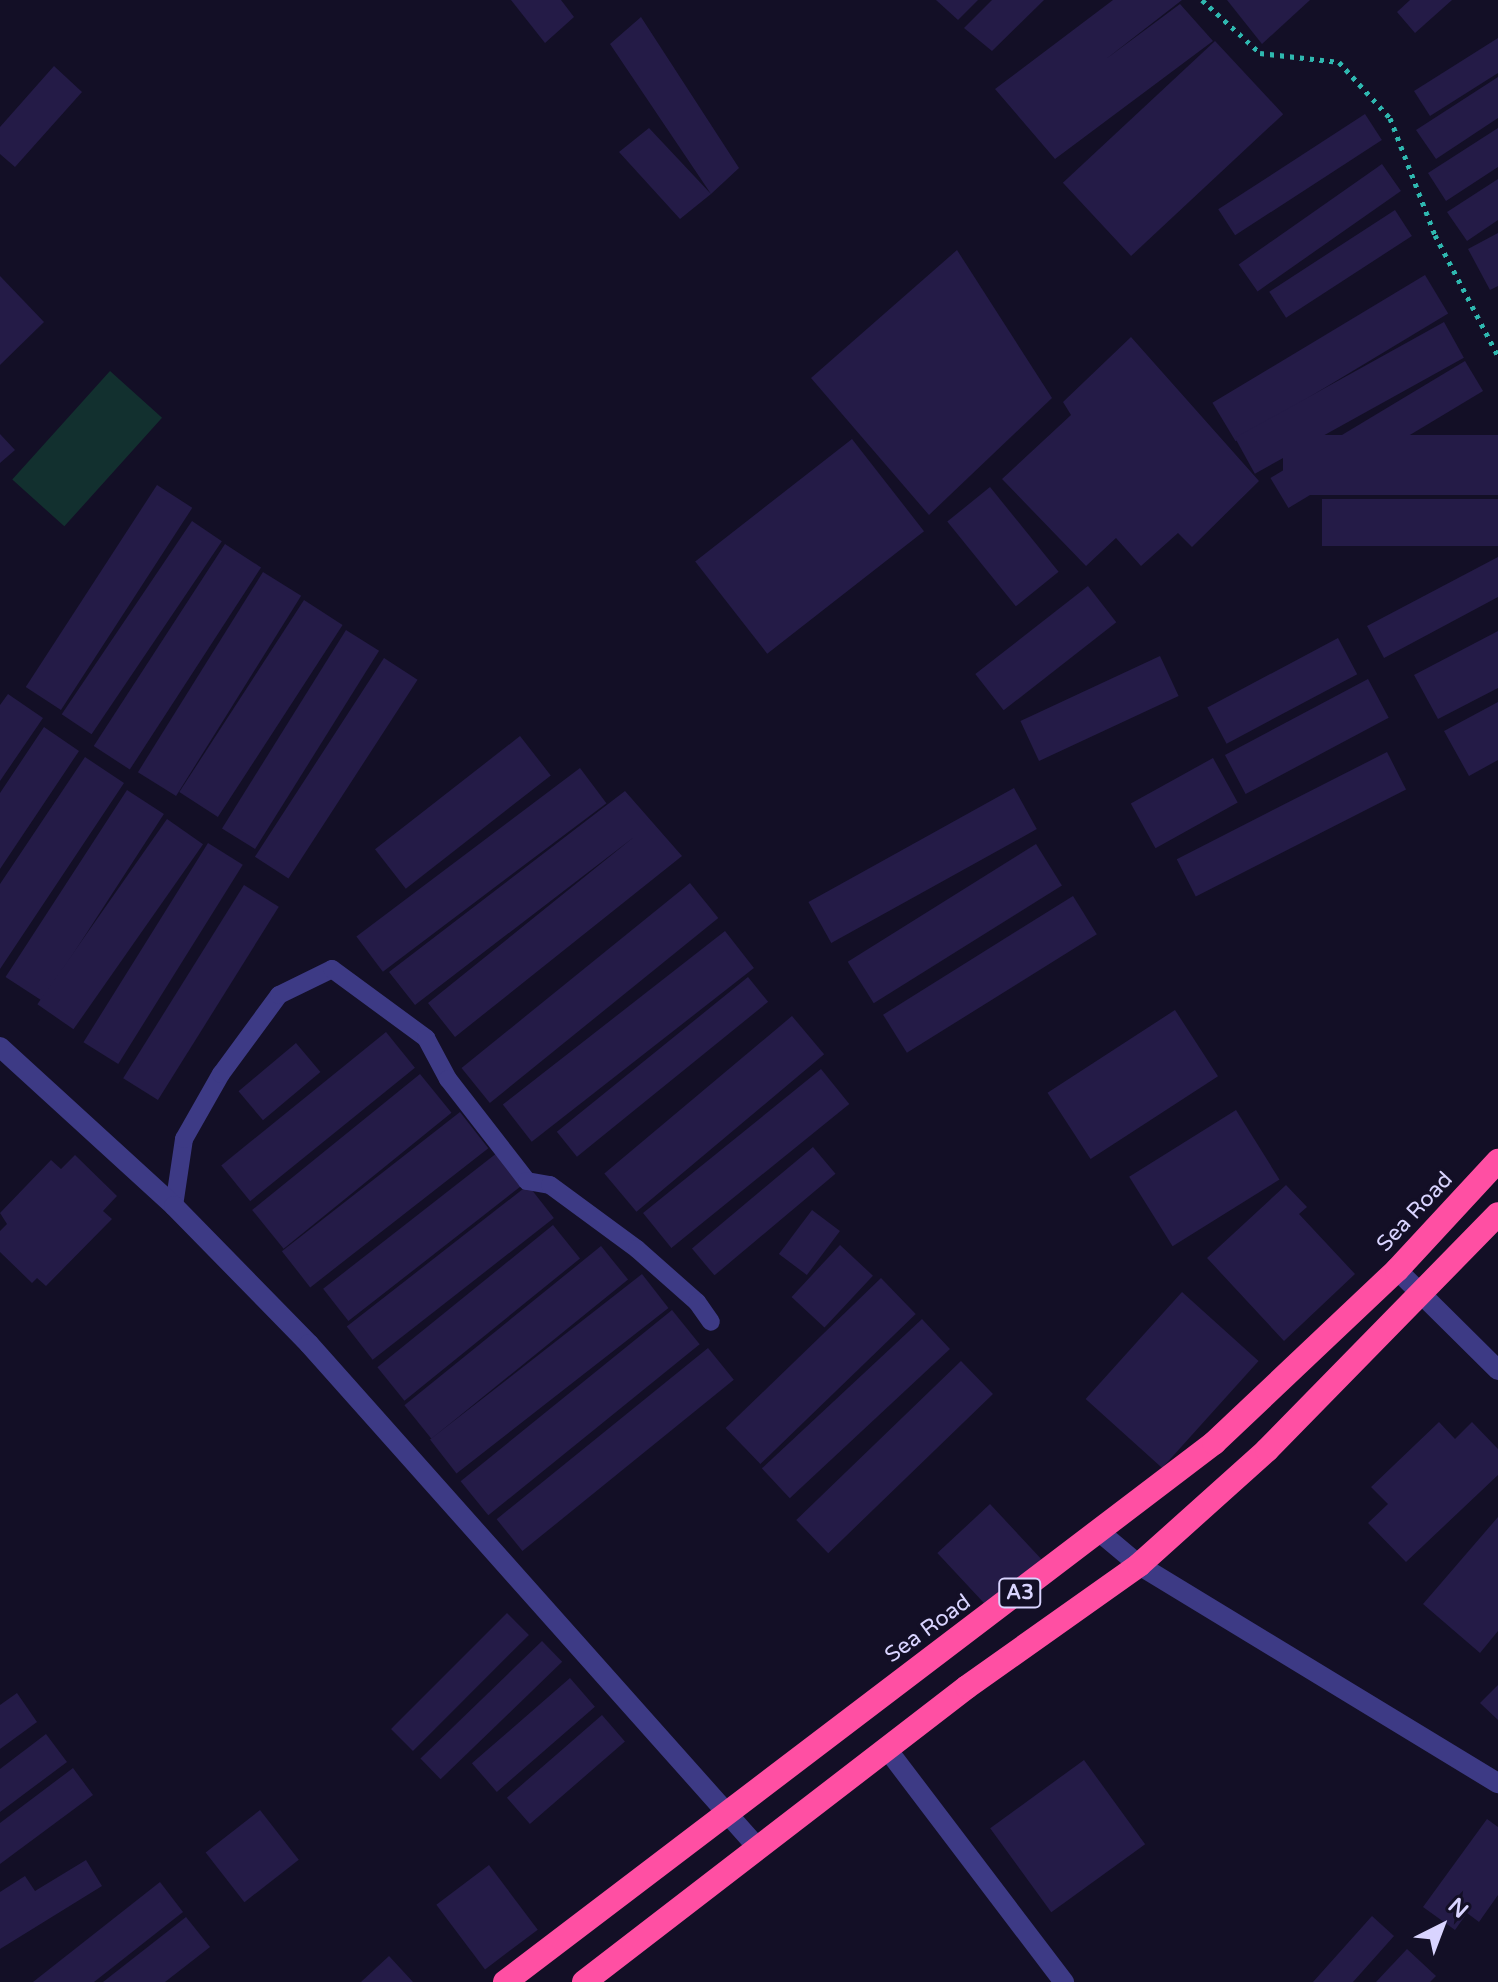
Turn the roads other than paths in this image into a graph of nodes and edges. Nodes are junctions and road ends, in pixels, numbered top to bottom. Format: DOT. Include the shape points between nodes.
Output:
graph roads {
  1 [pos="0,1047"];
  2 [pos="1498,1161"];
  3 [pos="174,1206"];
  4 [pos="1498,1214"];
  5 [pos="1397,1270"];
  6 [pos="1423,1296"];
  7 [pos="711,1322"];
  8 [pos="1498,1370"];
  9 [pos="1102,1534"];
  10 [pos="1139,1565"];
  11 [pos="887,1749"];
  12 [pos="1498,1783"];
  13 [pos="726,1809"];
  14 [pos="759,1849"];
  15 [pos="505,1982"];
  16 [pos="584,1982"];
  17 [pos="1064,1982"];
  1 -- 3 [label="street"];
  2 -- 5 [label="highway, Sea Road / A3"];
  3 -- 7 [label="lane" via="184,1139 221,1074 279,995 332,969 426,1038 448,1079 527,1181 550,1185 637,1249 697,1302"];
  3 -- 13 [label="street" via="309,1344"];
  4 -- 6 [label="highway, A3"];
  5 -- 6 [label="street"];
  5 -- 9 [label="highway, Sea Road / A3" via="1285,1380"];
  6 -- 8 [label="street"];
  6 -- 10 [label="highway, A3" via="1267,1450"];
  9 -- 10 [label="street"];
  9 -- 13 [label="highway, Sea Road / A3"];
  10 -- 11 [label="highway, A3"];
  10 -- 12 [label="street"];
  11 -- 14 [label="highway, A3"];
  11 -- 17 [label="street"];
  13 -- 14 [label="street"];
  13 -- 15 [label="highway, Sea Road / A3"];
  14 -- 16 [label="highway, A3"];
}
